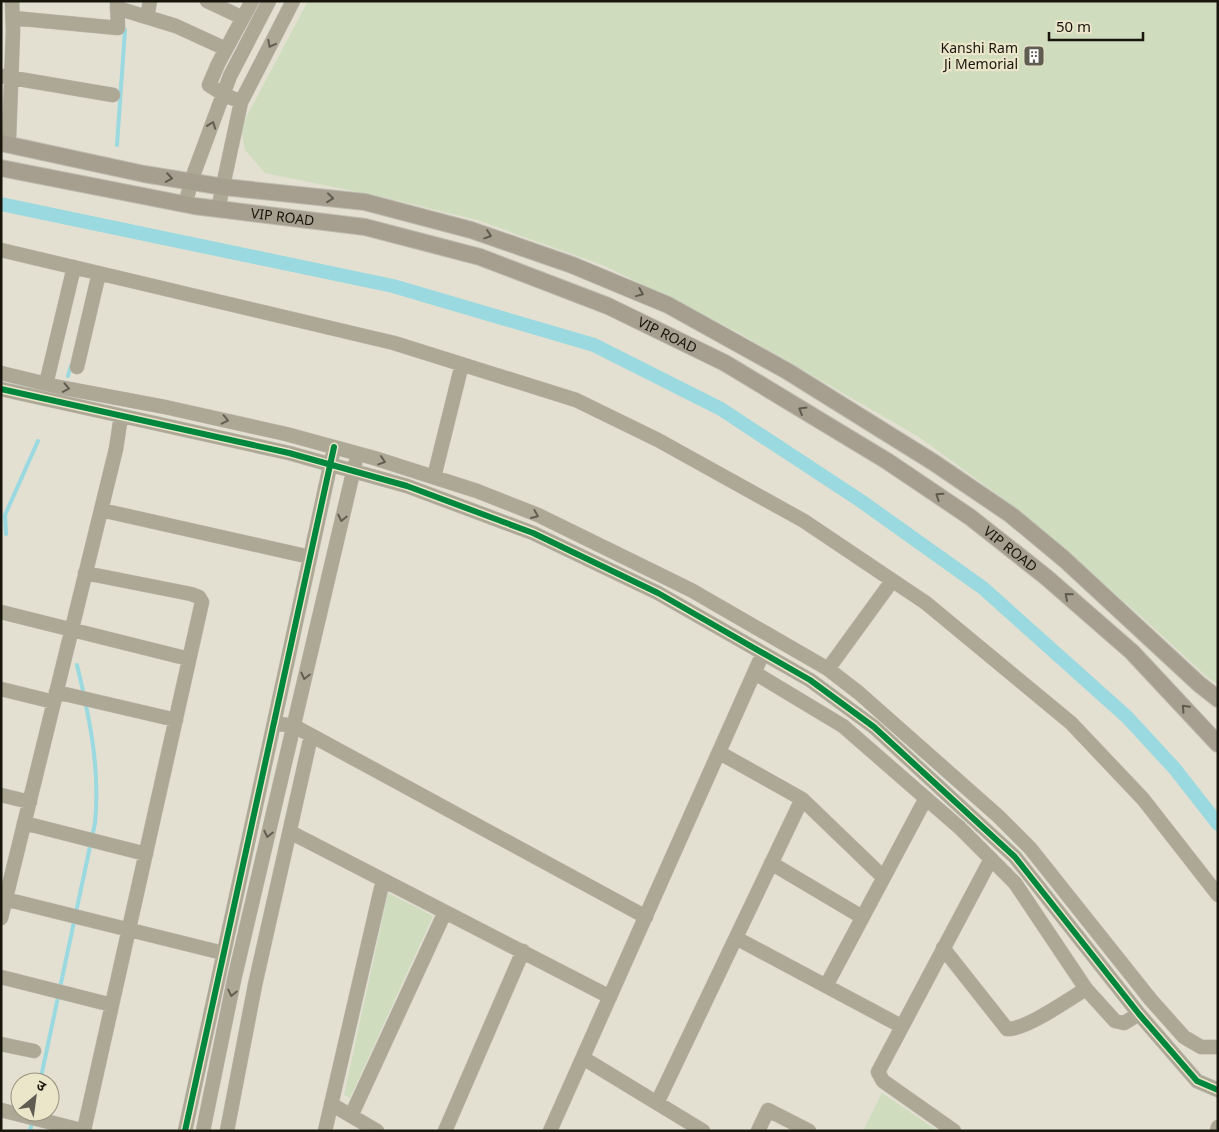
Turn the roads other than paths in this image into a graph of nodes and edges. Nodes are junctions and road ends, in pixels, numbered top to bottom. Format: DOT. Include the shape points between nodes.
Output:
graph roads {
  1 [pos="12,1"];
  2 [pos="150,1"];
  3 [pos="207,1"];
  4 [pos="252,1"];
  5 [pos="269,1"];
  6 [pos="293,1"];
  7 [pos="117,5"];
  8 [pos="147,17"];
  9 [pos="13,18"];
  10 [pos="243,18"];
  11 [pos="226,49"];
  12 [pos="6,77"];
  13 [pos="223,94"];
  14 [pos="114,95"];
  15 [pos="241,102"];
  16 [pos="4,139"];
  17 [pos="1,168"];
  18 [pos="144,174"];
  19 [pos="191,182"];
  20 [pos="224,187"];
  21 [pos="185,204"];
  22 [pos="218,209"];
  23 [pos="1,250"];
  24 [pos="74,267"];
  25 [pos="99,273"];
  26 [pos="462,364"];
  27 [pos="77,367"];
  28 [pos="1,373"];
  29 [pos="46,384"];
  30 [pos="1,389"];
  31 [pos="121,416"];
  32 [pos="334,447"];
  33 [pos="358,453"];
  34 [pos="330,465"];
  35 [pos="353,471"];
  36 [pos="434,477"];
  37 [pos="101,510"];
  38 [pos="310,557"];
  39 [pos="85,573"];
  40 [pos="892,581"];
  41 [pos="1,612"];
  42 [pos="72,629"];
  43 [pos="763,653"];
  44 [pos="189,659"];
  45 [pos="828,669"];
  46 [pos="756,673"];
  47 [pos="1,689"];
  48 [pos="55,697"];
  49 [pos="1218,699"];
  50 [pos="176,720"];
  51 [pos="274,723"];
  52 [pos="294,726"];
  53 [pos="311,736"];
  54 [pos="1218,744"];
  55 [pos="720,752"];
  56 [pos="1,795"];
  57 [pos="926,798"];
  58 [pos="802,799"];
  59 [pos="30,802"];
  60 [pos="24,823"];
  61 [pos="290,832"];
  62 [pos="146,854"];
  63 [pos="991,858"];
  64 [pos="771,863"];
  65 [pos="883,877"];
  66 [pos="384,880"];
  67 [pos="1218,895"];
  68 [pos="4,899"];
  69 [pos="445,912"];
  70 [pos="862,916"];
  71 [pos="646,917"];
  72 [pos="1,918"];
  73 [pos="129,930"];
  74 [pos="736,938"];
  75 [pos="943,948"];
  76 [pos="523,952"];
  77 [pos="224,953"];
  78 [pos="1,977"];
  79 [pos="826,986"];
  80 [pos="1086,989"];
  81 [pos="610,997"];
  82 [pos="112,1005"];
  83 [pos="1139,1014"];
  84 [pos="901,1026"];
  85 [pos="1,1044"];
  86 [pos="1218,1047"];
  87 [pos="34,1051"];
  88 [pos="583,1058"];
  89 [pos="1218,1090"];
  90 [pos="657,1103"];
  91 [pos="331,1104"];
  92 [pos="1,1110"];
  93 [pos="351,1116"];
  94 [pos="1218,1127"];
  95 [pos="85,1131"];
  96 [pos="185,1131"];
  97 [pos="203,1131"];
  98 [pos="227,1131"];
  99 [pos="325,1131"];
  100 [pos="377,1131"];
  101 [pos="444,1131"];
  102 [pos="550,1131"];
  103 [pos="703,1131"];
  104 [pos="758,1131"];
  105 [pos="809,1131"];
  106 [pos="954,1131"];
  107 [pos="1217,1131"];
  1 -- 9 [label="street"];
  2 -- 8 [label="street"];
  3 -- 10 [label="street"];
  4 -- 10 [label="street"];
  5 -- 13 [label="street"];
  6 -- 15 [label="street, one-way"];
  7 -- 8 [label="street"];
  7 -- 9 [label="street" via="118,28"];
  8 -- 11 [label="street" via="176,26"];
  9 -- 12 [label="street"];
  10 -- 11 [label="street"];
  11 -- 13 [label="street" via="209,85"];
  12 -- 14 [label="street"];
  12 -- 16 [label="street"];
  13 -- 15 [label="street"];
  19 -- 13 [label="street, one-way"];
  15 -- 20 [label="street"];
  16 -- 18 [label="main road, VIP ROAD"];
  16 -- 18 [label="street" via="110,158"];
  17 -- 21 [label="main road, VIP ROAD"];
  18 -- 19 [label="main road, VIP ROAD, one-way"];
  19 -- 20 [label="main road, VIP ROAD"];
  19 -- 21 [label="street"];
  20 -- 22 [label="street"];
  20 -- 49 [label="main road, VIP ROAD, one-way" via="365,202 471,230 572,265 668,304 786,371 933,462 1011,516 1064,559"];
  21 -- 22 [label="main road, VIP ROAD"];
  54 -- 22 [label="main road, VIP ROAD, one-way" via="1132,652 1046,576 970,517 887,461 725,363 608,306 480,258 365,227"];
  23 -- 24 [label="street"];
  24 -- 25 [label="street"];
  24 -- 29 [label="street"];
  25 -- 26 [label="street" via="394,343"];
  25 -- 27 [label="street"];
  26 -- 36 [label="street"];
  26 -- 40 [label="street" via="576,400 658,440 804,521"];
  28 -- 29 [label="street"];
  29 -- 32 [label="street, one-way" via="165,407"];
  30 -- 31 [label="street"];
  31 -- 34 [label="street"];
  31 -- 37 [label="street"];
  32 -- 33 [label="street"];
  32 -- 34 [label="street"];
  33 -- 35 [label="street"];
  33 -- 36 [label="street, one-way"];
  34 -- 35 [label="street"];
  34 -- 38 [label="street"];
  35 -- 43 [label="street" via="408,486 533,533 658,594"];
  35 -- 52 [label="street, one-way"];
  36 -- 45 [label="street, one-way" via="477,491 555,524 691,590"];
  37 -- 38 [label="street"];
  37 -- 39 [label="street"];
  38 -- 51 [label="street"];
  39 -- 42 [label="street"];
  39 -- 44 [label="street" via="199,597 202,602"];
  40 -- 45 [label="street"];
  40 -- 67 [label="street" via="926,603 1071,723 1143,799"];
  41 -- 42 [label="street"];
  42 -- 44 [label="street"];
  42 -- 48 [label="street"];
  43 -- 46 [label="street"];
  43 -- 83 [label="street" via="810,680 874,727 1015,857"];
  44 -- 50 [label="street"];
  45 -- 86 [label="street" via="866,699 1030,848 1184,1037 1201,1047"];
  46 -- 55 [label="street"];
  46 -- 57 [label="street" via="843,726"];
  47 -- 48 [label="street"];
  48 -- 50 [label="street" via="75,697"];
  48 -- 59 [label="street"];
  50 -- 62 [label="street"];
  51 -- 52 [label="street"];
  51 -- 77 [label="street"];
  52 -- 53 [label="street"];
  52 -- 97 [label="street, one-way"];
  53 -- 61 [label="street"];
  53 -- 71 [label="street"];
  55 -- 58 [label="street"];
  55 -- 71 [label="street"];
  56 -- 59 [label="street"];
  57 -- 63 [label="street"];
  57 -- 65 [label="street"];
  58 -- 64 [label="street"];
  58 -- 65 [label="street"];
  59 -- 60 [label="street"];
  60 -- 62 [label="street"];
  60 -- 68 [label="street"];
  61 -- 66 [label="street"];
  61 -- 98 [label="street" via="255,985"];
  62 -- 73 [label="street"];
  63 -- 75 [label="street"];
  63 -- 80 [label="street" via="1015,883"];
  64 -- 70 [label="street"];
  64 -- 74 [label="street"];
  65 -- 70 [label="street"];
  66 -- 69 [label="street"];
  66 -- 91 [label="street"];
  68 -- 72 [label="street"];
  68 -- 73 [label="street"];
  69 -- 76 [label="street"];
  69 -- 93 [label="street"];
  70 -- 79 [label="street"];
  71 -- 81 [label="street"];
  73 -- 77 [label="street"];
  73 -- 82 [label="street"];
  74 -- 79 [label="street"];
  74 -- 90 [label="street"];
  75 -- 80 [label="street" via="1007,1029 1031,1021"];
  75 -- 84 [label="street"];
  76 -- 81 [label="street"];
  76 -- 101 [label="street"];
  77 -- 96 [label="street"];
  78 -- 82 [label="street"];
  79 -- 84 [label="street"];
  80 -- 83 [label="street" via="1115,1021 1128,1022"];
  81 -- 88 [label="street"];
  82 -- 95 [label="street"];
  83 -- 89 [label="street" via="1197,1081"];
  84 -- 106 [label="street" via="878,1072 883,1081"];
  85 -- 87 [label="street"];
  88 -- 90 [label="street"];
  88 -- 102 [label="street"];
  90 -- 103 [label="street"];
  91 -- 93 [label="street"];
  91 -- 99 [label="street"];
  92 -- 95 [label="street"];
  93 -- 100 [label="street"];
  94 -- 107 [label="street"];
  104 -- 105 [label="street" via="768,1110"];
}
